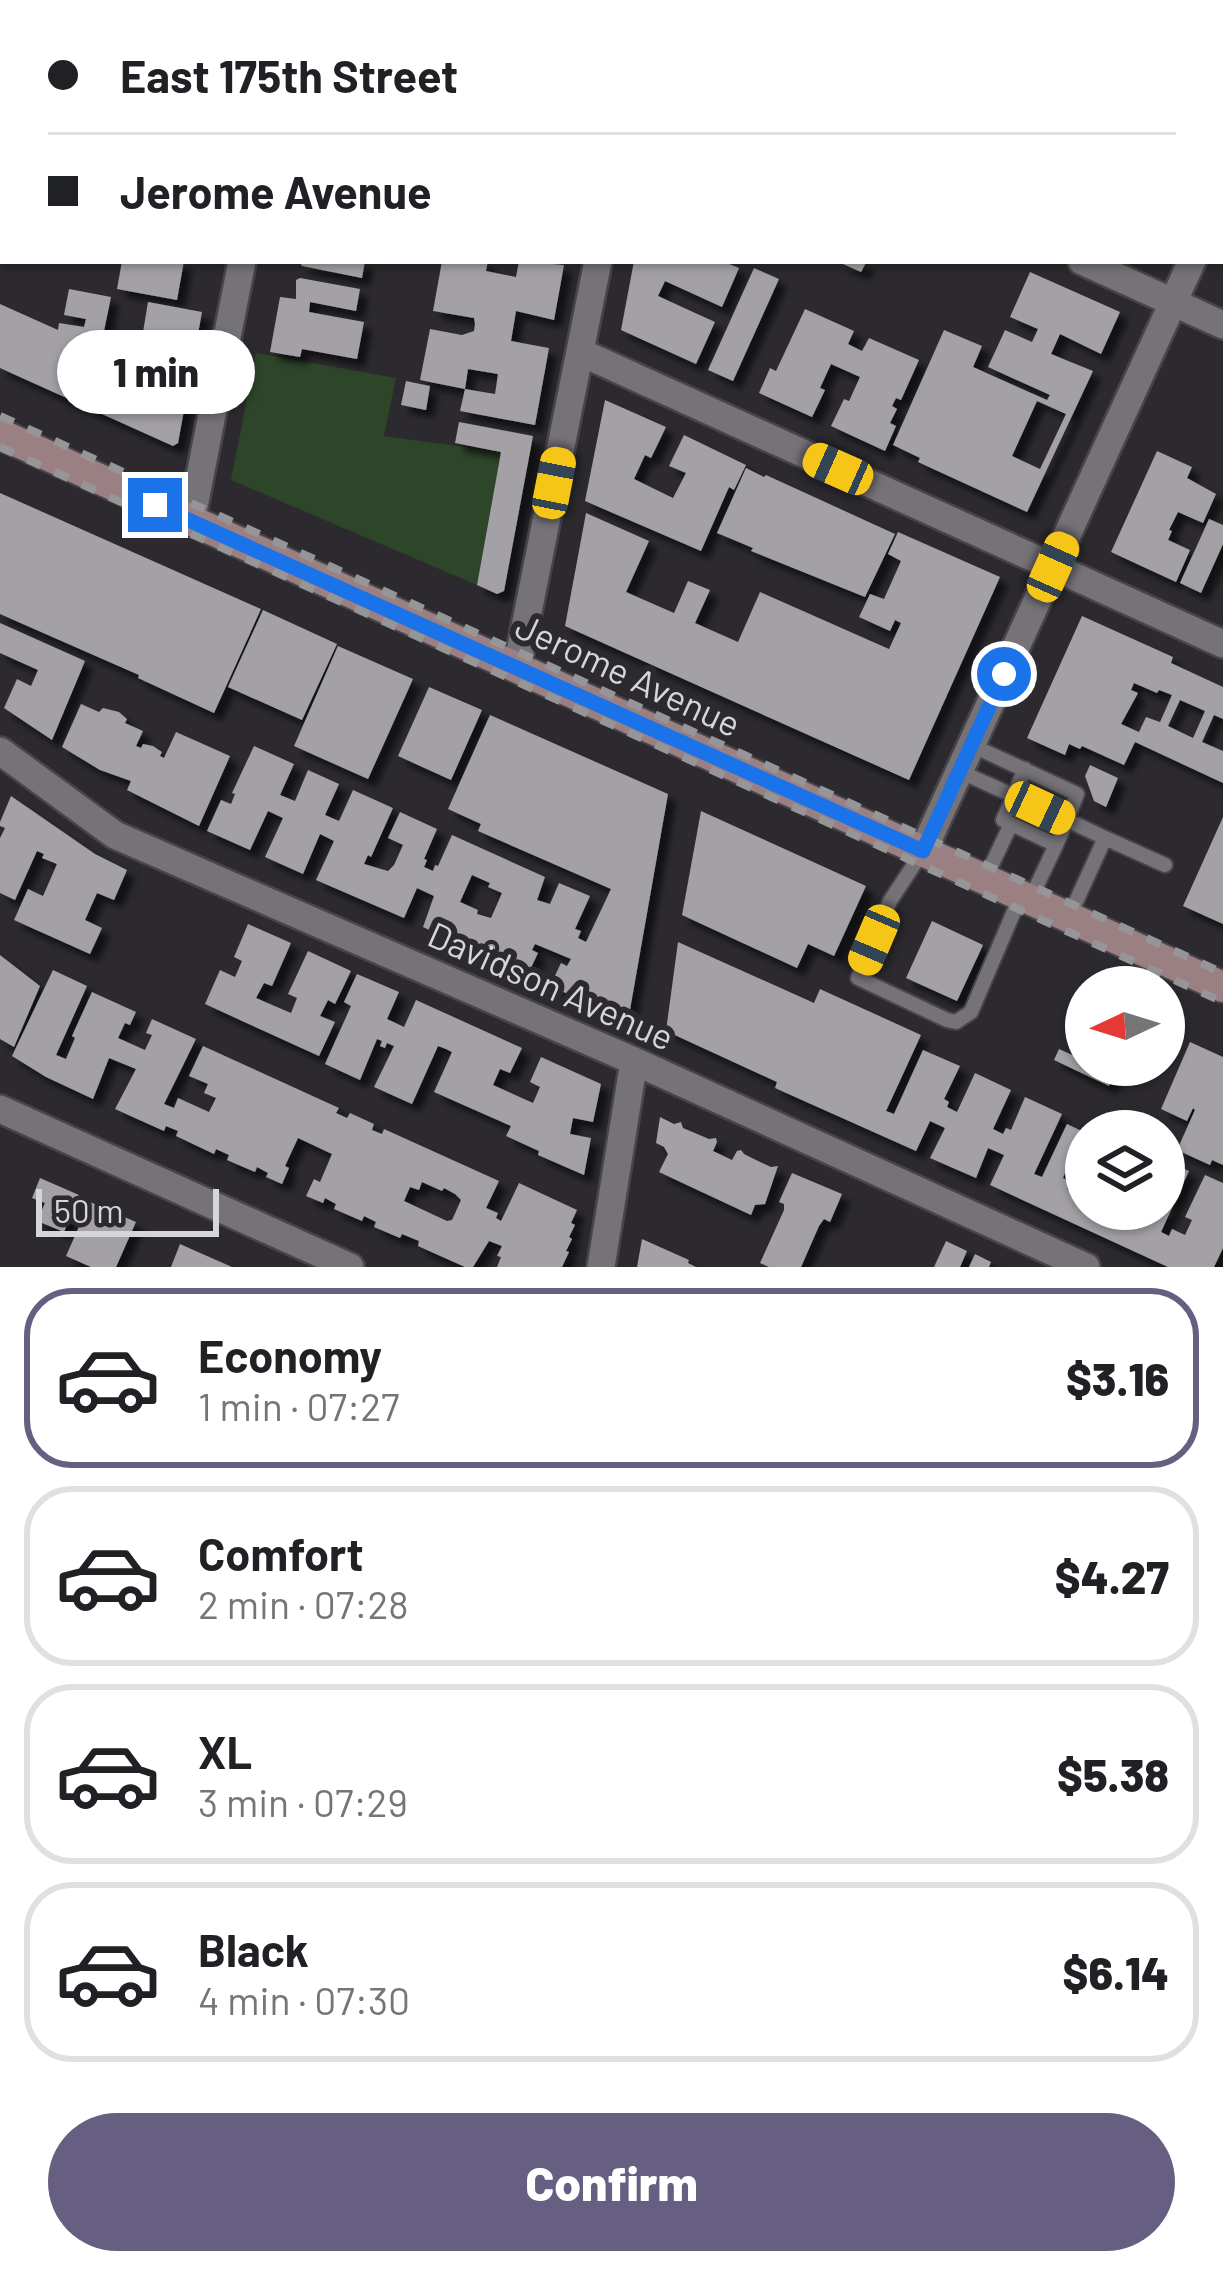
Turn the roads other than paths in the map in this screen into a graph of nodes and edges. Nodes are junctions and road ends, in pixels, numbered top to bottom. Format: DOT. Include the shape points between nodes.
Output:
graph roads {
  1 [pos="241,264"];
  2 [pos="597,264"];
  3 [pos="1089,264"];
  4 [pos="1191,264"];
  5 [pos="1174,302"];
  6 [pos="1223,325"];
  7 [pos="580,352"];
  8 [pos="0,434"];
  9 [pos="191,522"];
  10 [pos="1053,567"];
  11 [pos="1223,644"];
  12 [pos="517,668"];
  13 [pos="971,745"];
  14 [pos="0,751"];
  15 [pos="1024,770"];
  16 [pos="959,772"];
  17 [pos="1013,795"];
  18 [pos="1066,820"];
  19 [pos="1011,824"];
  20 [pos="1105,838"];
  21 [pos="1056,844"];
  22 [pos="923,851"];
  23 [pos="1166,866"];
  24 [pos="985,879"];
  25 [pos="1026,898"];
  26 [pos="1069,917"];
  27 [pos="1223,987"];
  28 [pos="634,1061"];
  29 [pos="0,1109"];
  30 [pos="350,1267"];
  31 [pos="601,1267"];
  32 [pos="1086,1267"];
  1 -- 9 [label="street"];
  2 -- 7 [label="street"];
  3 -- 5 [label="street"];
  4 -- 5 [label="street"];
  5 -- 6 [label="street"];
  5 -- 10 [label="street"];
  7 -- 10 [label="street"];
  7 -- 12 [label="street"];
  8 -- 9 [label="main road, Jerome Avenue"];
  9 -- 12 [label="main road, Jerome Avenue"];
  10 -- 11 [label="street"];
  10 -- 13 [label="street"];
  12 -- 22 [label="main road, Jerome Avenue"];
  13 -- 15 [label="lane"];
  13 -- 16 [label="street"];
  14 -- 28 [label="street, Davidson Avenue" via="116,835"];
  15 -- 17 [label="lane"];
  15 -- 18 [label="lane" via="1078,794"];
  16 -- 17 [label="lane"];
  16 -- 22 [label="street"];
  17 -- 18 [label="lane"];
  17 -- 19 [label="lane" via="1003,820"];
  18 -- 20 [label="lane"];
  18 -- 21 [label="lane"];
  19 -- 21 [label="lane"];
  19 -- 24 [label="lane"];
  20 -- 23 [label="lane"];
  20 -- 26 [label="lane"];
  21 -- 25 [label="lane"];
  22 -- 24 [label="main road, Jerome Avenue"];
  22 -- 25 [label="lane" via="890,902 858,978 946,1020 971,1012"];
  24 -- 25 [label="main road, Jerome Avenue"];
  25 -- 26 [label="main road, Jerome Avenue"];
  26 -- 27 [label="main road, Jerome Avenue"];
  28 -- 31 [label="street"];
  28 -- 32 [label="street, Davidson Avenue"];
  29 -- 30 [label="street"];
}
